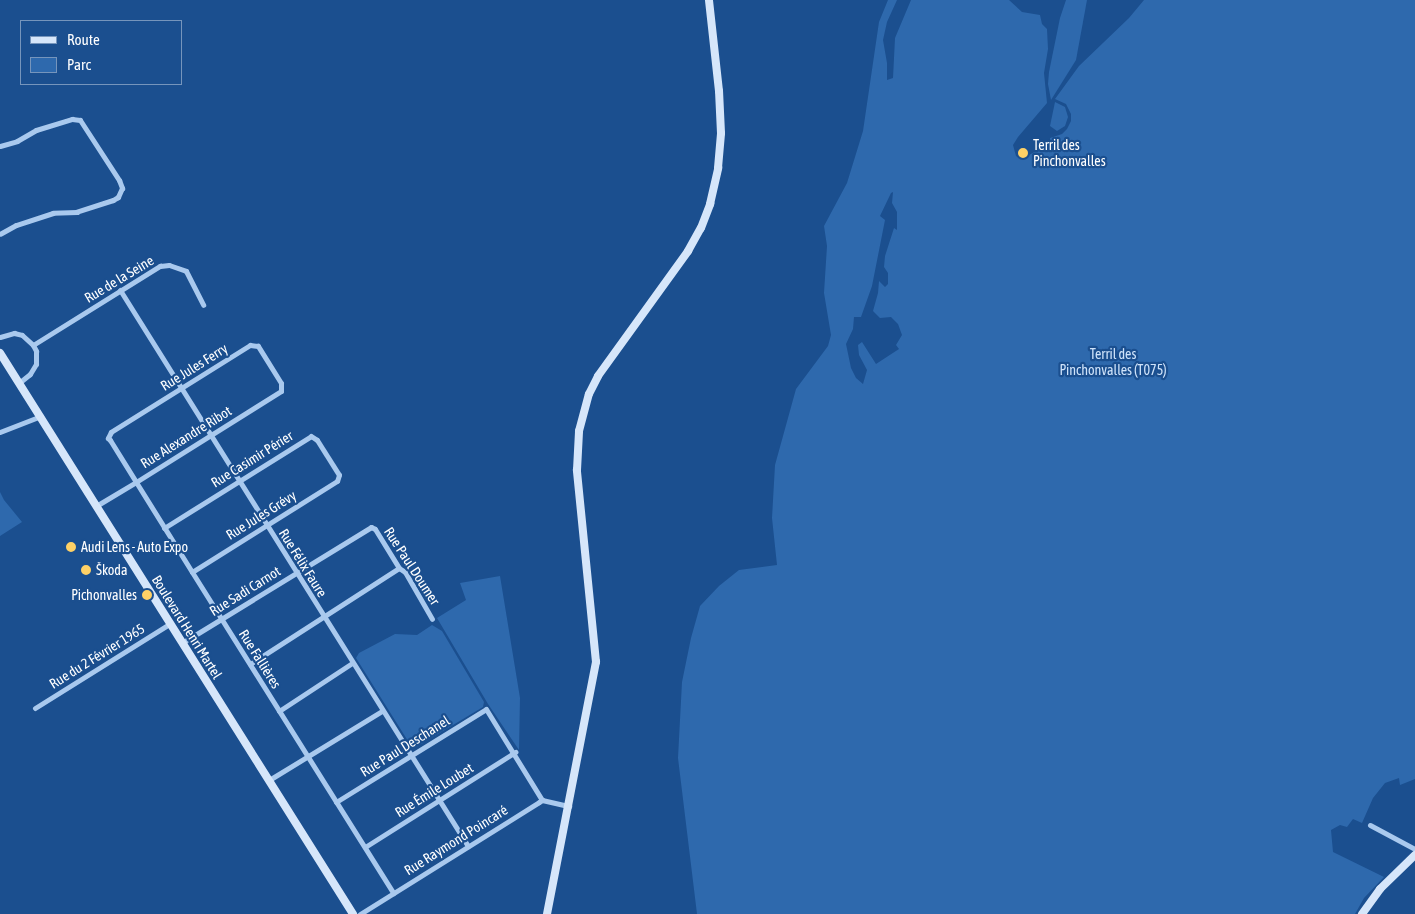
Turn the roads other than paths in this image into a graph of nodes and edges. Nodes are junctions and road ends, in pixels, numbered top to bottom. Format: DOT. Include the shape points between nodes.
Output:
graph roads {
  1 [pos="708,0"];
  2 [pos="0,146"];
  3 [pos="0,234"];
  4 [pos="120,290"];
  5 [pos="203,305"];
  6 [pos="0,337"];
  7 [pos="33,345"];
  8 [pos="0,353"];
  9 [pos="19,383"];
  10 [pos="281,383"];
  11 [pos="180,388"];
  12 [pos="41,416"];
  13 [pos="0,432"];
  14 [pos="210,436"];
  15 [pos="108,438"];
  16 [pos="339,476"];
  17 [pos="136,482"];
  18 [pos="238,482"];
  19 [pos="96,506"];
  20 [pos="267,525"];
  21 [pos="371,527"];
  22 [pos="164,528"];
  23 [pos="399,568"];
  24 [pos="192,572"];
  25 [pos="296,573"];
  26 [pos="324,618"];
  27 [pos="222,619"];
  28 [pos="432,619"];
  29 [pos="171,623"];
  30 [pos="182,643"];
  31 [pos="352,663"];
  32 [pos="250,664"];
  33 [pos="35,708"];
  34 [pos="279,711"];
  35 [pos="382,711"];
  36 [pos="515,752"];
  37 [pos="410,755"];
  38 [pos="308,756"];
  39 [pos="269,780"];
  40 [pos="542,800"];
  41 [pos="439,801"];
  42 [pos="336,802"];
  43 [pos="569,806"];
  44 [pos="1370,825"];
  45 [pos="468,846"];
  46 [pos="365,847"];
  47 [pos="1415,855"];
  48 [pos="393,893"];
  49 [pos="353,914"];
  50 [pos="360,914"];
  51 [pos="547,914"];
  52 [pos="1362,914"];
  1 -- 43 [label="main road" via="720,91 721,133 710,204 688,251 598,376 589,394 579,431 577,470 596,662"];
  2 -- 3 [label="street" via="36,130 72,119 80,120 122,188 113,200 77,212 53,213"];
  4 -- 5 [label="street, Rue de la Seine" via="169,264 186,271"];
  4 -- 7 [label="street, Rue de la Seine"];
  4 -- 11 [label="street, Rue Félix Faure"];
  6 -- 7 [label="street" via="14,333"];
  7 -- 9 [label="street" via="36,364"];
  8 -- 9 [label="main road, Boulevard Henri Martel"];
  9 -- 12 [label="main road, Boulevard Henri Martel"];
  10 -- 11 [label="street, Rue Jules Ferry" via="258,346 253,344"];
  10 -- 14 [label="street, Rue Alexandre Ribot" via="281,391"];
  11 -- 14 [label="street, Rue Félix Faure"];
  11 -- 15 [label="street, Rue Jules Ferry" via="111,432"];
  12 -- 13 [label="street"];
  12 -- 19 [label="main road, Boulevard Henri Martel"];
  14 -- 17 [label="street, Rue Alexandre Ribot"];
  14 -- 18 [label="street, Rue Félix Faure"];
  15 -- 17 [label="street, Rue Fallières"];
  16 -- 18 [label="street, Rue Casimir Périer" via="317,440 311,436"];
  16 -- 20 [label="street, Rue Jules Grévy" via="337,481"];
  17 -- 19 [label="street, Rue Alexandre Ribot"];
  17 -- 22 [label="street, Rue Fallières"];
  18 -- 20 [label="street, Rue Félix Faure"];
  18 -- 22 [label="street, Rue Casimir Périer"];
  19 -- 29 [label="main road, Boulevard Henri Martel"];
  20 -- 24 [label="street, Rue Jules Grévy"];
  20 -- 25 [label="street, Rue Félix Faure"];
  21 -- 23 [label="street, Rue Paul Doumer"];
  21 -- 25 [label="street, Rue Sadi Carnot"];
  22 -- 24 [label="street, Rue Fallières"];
  23 -- 26 [label="street"];
  23 -- 28 [label="street, Rue Paul Doumer" via="406,572"];
  24 -- 27 [label="street, Rue Fallières"];
  25 -- 26 [label="street, Rue Félix Faure"];
  25 -- 27 [label="street, Rue Sadi Carnot"];
  26 -- 31 [label="street, Rue Félix Faure"];
  26 -- 32 [label="street"];
  27 -- 30 [label="street, Rue Sadi Carnot"];
  27 -- 32 [label="street, Rue Fallières"];
  29 -- 30 [label="main road, Boulevard Henri Martel"];
  29 -- 33 [label="street, Rue du 2 Février 1965"];
  30 -- 39 [label="main road, Boulevard Henri Martel"];
  31 -- 34 [label="street"];
  31 -- 35 [label="street, Rue Félix Faure"];
  32 -- 34 [label="street, Rue Fallières"];
  34 -- 38 [label="street, Rue Fallières"];
  35 -- 37 [label="street, Rue Félix Faure"];
  35 -- 38 [label="street"];
  36 -- 37 [label="street, Rue Paul Deschanel" via="486,709"];
  36 -- 40 [label="street"];
  36 -- 41 [label="street, Rue Émile Loubet"];
  37 -- 41 [label="street, Rue Félix Faure"];
  37 -- 42 [label="street, Rue Paul Deschanel"];
  38 -- 39 [label="street"];
  38 -- 42 [label="street, Rue Fallières"];
  39 -- 49 [label="main road, Boulevard Henri Martel"];
  40 -- 43 [label="street"];
  40 -- 45 [label="street, Rue Raymond Poincaré"];
  41 -- 45 [label="street, Rue Félix Faure"];
  41 -- 46 [label="street, Rue Émile Loubet"];
  42 -- 46 [label="street, Rue Fallières"];
  43 -- 51 [label="main road"];
  44 -- 47 [label="street"];
  45 -- 48 [label="street, Rue Raymond Poincaré"];
  46 -- 48 [label="street, Rue Fallières"];
  47 -- 52 [label="main road" via="1380,889"];
  48 -- 50 [label="street, Rue Raymond Poincaré"];
}
